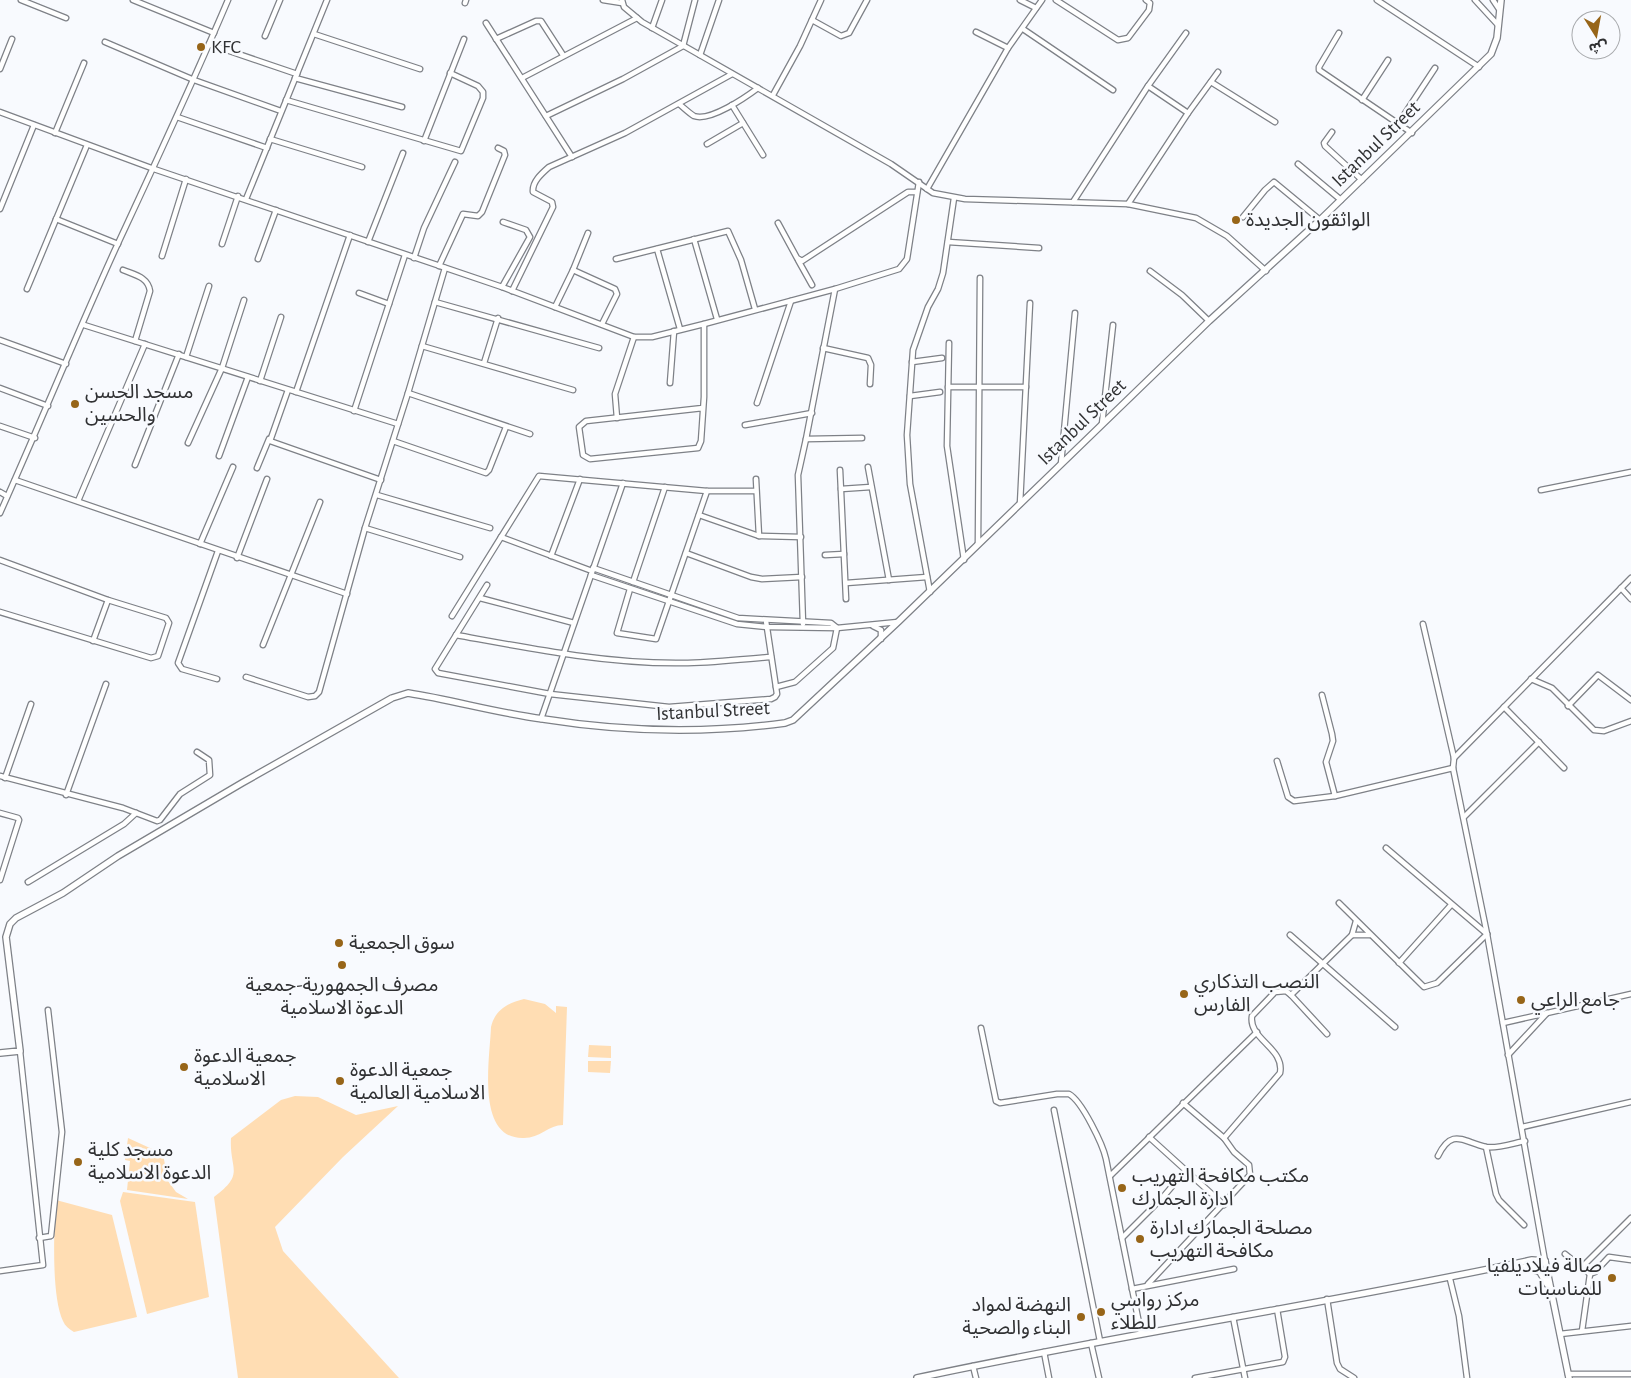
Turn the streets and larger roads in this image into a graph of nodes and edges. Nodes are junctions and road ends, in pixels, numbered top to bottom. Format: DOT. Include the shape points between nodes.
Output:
graph roads {
  1 [pos="21,0"];
  2 [pos="133,0"];
  3 [pos="228,0"];
  4 [pos="280,0"];
  5 [pos="327,0"];
  6 [pos="602,0"];
  7 [pos="662,0"];
  8 [pos="695,0"];
  9 [pos="720,0"];
  10 [pos="821,0"];
  11 [pos="867,0"];
  12 [pos="1020,0"];
  13 [pos="1042,0"];
  14 [pos="1056,0"];
  15 [pos="1146,0"];
  16 [pos="1377,0"];
  17 [pos="1476,0"];
  18 [pos="1493,0"];
  19 [pos="1500,0"];
  20 [pos="622,2"];
  21 [pos="1036,8"];
  22 [pos="1499,9"];
  23 [pos="66,18"];
  24 [pos="637,18"];
  25 [pos="812,20"];
  26 [pos="486,23"];
  27 [pos="1498,26"];
  28 [pos="652,28"];
  29 [pos="1023,28"];
  30 [pos="976,32"];
  31 [pos="214,33"];
  32 [pos="1186,33"];
  33 [pos="1339,33"];
  34 [pos="314,34"];
  35 [pos="265,36"];
  36 [pos="464,39"];
  37 [pos="496,39"];
  38 [pos="12,40"];
  39 [pos="105,42"];
  40 [pos="209,44"];
  41 [pos="683,46"];
  42 [pos="1008,48"];
  43 [pos="563,55"];
  44 [pos="700,55"];
  45 [pos="1388,60"];
  46 [pos="84,63"];
  47 [pos="1478,67"];
  48 [pos="1435,68"];
  49 [pos="0,69"];
  50 [pos="420,69"];
  51 [pos="1218,72"];
  52 [pos="450,73"];
  53 [pos="732,74"];
  54 [pos="296,76"];
  55 [pos="522,78"];
  56 [pos="194,80"];
  57 [pos="1211,82"];
  58 [pos="1148,86"];
  59 [pos="758,88"];
  60 [pos="1114,90"];
  61 [pos="773,95"];
  62 [pos="286,100"];
  63 [pos="1362,100"];
  64 [pos="679,104"];
  65 [pos="732,105"];
  66 [pos="402,107"];
  67 [pos="281,111"];
  68 [pos="0,112"];
  69 [pos="1188,113"];
  70 [pos="546,116"];
  71 [pos="177,118"];
  72 [pos="1275,122"];
  73 [pos="743,123"];
  74 [pos="1398,124"];
  75 [pos="34,126"];
  76 [pos="1332,132"];
  77 [pos="1412,132"];
  78 [pos="55,133"];
  79 [pos="270,139"];
  80 [pos="424,141"];
  81 [pos="706,144"];
  82 [pos="87,145"];
  83 [pos="267,148"];
  84 [pos="498,148"];
  85 [pos="403,153"];
  86 [pos="763,155"];
  87 [pos="572,157"];
  88 [pos="455,162"];
  89 [pos="1298,164"];
  90 [pos="362,167"];
  91 [pos="154,169"];
  92 [pos="186,179"];
  93 [pos="1362,180"];
  94 [pos="919,182"];
  95 [pos="927,189"];
  96 [pos="917,192"];
  97 [pos="238,196"];
  98 [pos="954,198"];
  99 [pos="246,199"];
  100 [pos="1341,200"];
  101 [pos="1073,202"];
  102 [pos="1128,204"];
  103 [pos="0,209"];
  104 [pos="276,210"];
  105 [pos="1243,217"];
  106 [pos="56,219"];
  107 [pos="1320,220"];
  108 [pos="503,222"];
  109 [pos="778,223"];
  110 [pos="588,233"];
  111 [pos="350,236"];
  112 [pos="694,239"];
  113 [pos="368,242"];
  114 [pos="948,242"];
  115 [pos="118,244"];
  116 [pos="222,244"];
  117 [pos="1039,248"];
  118 [pos="657,249"];
  119 [pos="405,255"];
  120 [pos="162,256"];
  121 [pos="414,258"];
  122 [pos="797,258"];
  123 [pos="258,259"];
  124 [pos="616,259"];
  125 [pos="439,266"];
  126 [pos="445,268"];
  127 [pos="123,270"];
  128 [pos="573,270"];
  129 [pos="1150,271"];
  130 [pos="1266,271"];
  131 [pos="980,278"];
  132 [pos="812,285"];
  133 [pos="209,286"];
  134 [pos="502,287"];
  135 [pos="27,289"];
  136 [pos="835,289"];
  137 [pos="512,291"];
  138 [pos="359,293"];
  139 [pos="244,300"];
  140 [pos="791,301"];
  141 [pos="435,302"];
  142 [pos="1030,303"];
  143 [pos="389,304"];
  144 [pos="555,307"];
  145 [pos="754,309"];
  146 [pos="1075,314"];
  147 [pos="281,317"];
  148 [pos="498,318"];
  149 [pos="717,320"];
  150 [pos="1209,321"];
  151 [pos="602,324"];
  152 [pos="704,324"];
  153 [pos="84,325"];
  154 [pos="1113,325"];
  155 [pos="677,330"];
  156 [pos="634,337"];
  157 [pos="0,340"];
  158 [pos="135,341"];
  159 [pos="949,343"];
  160 [pos="145,344"];
  161 [pos="422,346"];
  162 [pos="599,348"];
  163 [pos="823,348"];
  164 [pos="179,354"];
  165 [pos="186,356"];
  166 [pos="942,358"];
  167 [pos="912,362"];
  168 [pos="484,363"];
  169 [pos="66,364"];
  170 [pos="222,368"];
  171 [pos="248,377"];
  172 [pos="260,381"];
  173 [pos="670,383"];
  174 [pos="870,384"];
  175 [pos="948,387"];
  176 [pos="979,387"];
  177 [pos="1026,387"];
  178 [pos="0,388"];
  179 [pos="288,390"];
  180 [pos="572,390"];
  181 [pos="296,392"];
  182 [pos="940,392"];
  183 [pos="408,393"];
  184 [pos="910,396"];
  185 [pos="757,403"];
  186 [pos="48,406"];
  187 [pos="703,408"];
  188 [pos="354,411"];
  189 [pos="812,413"];
  190 [pos="617,418"];
  191 [pos="398,424"];
  192 [pos="1102,424"];
  193 [pos="745,425"];
  194 [pos="0,426"];
  195 [pos="506,427"];
  196 [pos="530,434"];
  197 [pos="35,438"];
  198 [pos="270,438"];
  199 [pos="862,438"];
  200 [pos="393,440"];
  201 [pos="806,440"];
  202 [pos="188,443"];
  203 [pos="219,456"];
  204 [pos="1061,464"];
  205 [pos="135,465"];
  206 [pos="232,467"];
  207 [pos="257,468"];
  208 [pos="868,468"];
  209 [pos="840,470"];
  210 [pos="1631,472"];
  211 [pos="267,479"];
  212 [pos="580,479"];
  213 [pos="756,479"];
  214 [pos="15,480"];
  215 [pos="382,480"];
  216 [pos="622,483"];
  217 [pos="665,487"];
  218 [pos="872,487"];
  219 [pos="840,489"];
  220 [pos="1541,490"];
  221 [pos="706,491"];
  222 [pos="756,491"];
  223 [pos="0,492"];
  224 [pos="377,495"];
  225 [pos="7,496"];
  226 [pos="78,501"];
  227 [pos="320,502"];
  228 [pos="1020,504"];
  229 [pos="0,513"];
  230 [pos="699,515"];
  231 [pos="365,528"];
  232 [pos="490,528"];
  233 [pos="759,536"];
  234 [pos="501,537"];
  235 [pos="800,537"];
  236 [pos="200,544"];
  237 [pos="978,545"];
  238 [pos="218,551"];
  239 [pos="686,553"];
  240 [pos="844,554"];
  241 [pos="826,555"];
  242 [pos="551,556"];
  243 [pos="460,557"];
  244 [pos="237,558"];
  245 [pos="0,560"];
  246 [pos="964,560"];
  247 [pos="592,572"];
  248 [pos="291,575"];
  249 [pos="802,577"];
  250 [pos="927,577"];
  251 [pos="1631,578"];
  252 [pos="889,580"];
  253 [pos="632,582"];
  254 [pos="846,583"];
  255 [pos="488,586"];
  256 [pos="1621,588"];
  257 [pos="630,589"];
  258 [pos="930,592"];
  259 [pos="347,594"];
  260 [pos="672,595"];
  261 [pos="480,598"];
  262 [pos="846,599"];
  263 [pos="1631,599"];
  264 [pos="108,600"];
  265 [pos="670,602"];
  266 [pos="0,612"];
  267 [pos="452,616"];
  268 [pos="766,621"];
  269 [pos="899,621"];
  270 [pos="574,623"];
  271 [pos="1423,624"];
  272 [pos="804,625"];
  273 [pos="872,625"];
  274 [pos="767,627"];
  275 [pos="837,628"];
  276 [pos="456,636"];
  277 [pos="881,639"];
  278 [pos="93,641"];
  279 [pos="263,645"];
  280 [pos="563,654"];
  281 [pos="771,657"];
  282 [pos="246,678"];
  283 [pos="217,679"];
  284 [pos="1531,679"];
  285 [pos="106,684"];
  286 [pos="776,687"];
  287 [pos="550,694"];
  288 [pos="1322,695"];
  289 [pos="1631,700"];
  290 [pos="31,704"];
  291 [pos="1568,706"];
  292 [pos="1504,707"];
  293 [pos="541,719"];
  294 [pos="1631,721"];
  295 [pos="1539,742"];
  296 [pos="197,752"];
  297 [pos="1454,758"];
  298 [pos="1277,760"];
  299 [pos="1453,768"];
  300 [pos="1564,768"];
  301 [pos="3,777"];
  302 [pos="66,795"];
  303 [pos="1335,796"];
  304 [pos="0,813"];
  305 [pos="136,813"];
  306 [pos="1464,817"];
  307 [pos="1386,848"];
  308 [pos="0,880"];
  309 [pos="28,882"];
  310 [pos="1339,903"];
  311 [pos="1451,904"];
  312 [pos="1356,921"];
  313 [pos="1487,934"];
  314 [pos="1290,935"];
  315 [pos="1352,935"];
  316 [pos="1371,936"];
  317 [pos="1398,963"];
  318 [pos="1323,965"];
  319 [pos="1631,994"];
  320 [pos="1291,995"];
  321 [pos="48,1010"];
  322 [pos="1547,1012"];
  323 [pos="1503,1022"];
  324 [pos="981,1028"];
  325 [pos="1395,1028"];
  326 [pos="1257,1032"];
  327 [pos="1327,1034"];
  328 [pos="20,1051"];
  329 [pos="0,1053"];
  330 [pos="1508,1055"];
  331 [pos="1631,1102"];
  332 [pos="1183,1103"];
  333 [pos="1054,1110"];
  334 [pos="1522,1127"];
  335 [pos="1149,1137"];
  336 [pos="1224,1138"];
  337 [pos="1525,1141"];
  338 [pos="1486,1147"];
  339 [pos="1438,1156"];
  340 [pos="1186,1170"];
  341 [pos="1110,1176"];
  342 [pos="1224,1205"];
  343 [pos="1631,1218"];
  344 [pos="1524,1225"];
  345 [pos="40,1238"];
  346 [pos="1122,1238"];
  347 [pos="1565,1254"];
  348 [pos="1631,1260"];
  349 [pos="1545,1261"];
  350 [pos="1524,1267"];
  351 [pos="1581,1268"];
  352 [pos="1234,1269"];
  353 [pos="1490,1270"];
  354 [pos="0,1271"];
  355 [pos="1590,1274"];
  356 [pos="1450,1279"];
  357 [pos="1148,1284"];
  358 [pos="1132,1289"];
  359 [pos="1552,1297"];
  360 [pos="1327,1299"];
  361 [pos="1277,1309"];
  362 [pos="1233,1317"];
  363 [pos="1631,1326"];
  364 [pos="1582,1330"];
  365 [pos="1140,1333"];
  366 [pos="1560,1334"];
  367 [pos="1100,1341"];
  368 [pos="1092,1343"];
  369 [pos="1044,1352"];
  370 [pos="973,1366"];
  371 [pos="1243,1368"];
  372 [pos="1631,1374"];
  373 [pos="1568,1376"];
  374 [pos="917,1378"];
  375 [pos="976,1378"];
  376 [pos="1049,1378"];
  377 [pos="1099,1378"];
  378 [pos="1195,1378"];
  379 [pos="1245,1378"];
  380 [pos="1354,1378"];
  381 [pos="1467,1378"];
  1 -- 23 [label="street"];
  2 -- 31 [label="street"];
  3 -- 31 [label="street"];
  4 -- 35 [label="street"];
  5 -- 34 [label="street"];
  6 -- 20 [label="street"];
  7 -- 28 [label="street"];
  8 -- 41 [label="street"];
  9 -- 44 [label="street"];
  10 -- 25 [label="street"];
  11 -- 25 [label="street" via="845,36"];
  12 -- 21 [label="street"];
  13 -- 21 [label="street"];
  14 -- 15 [label="street" via="1123,41 1150,10 1150,3"];
  16 -- 47 [label="street"];
  17 -- 27 [label="street"];
  18 -- 22 [label="street"];
  19 -- 22 [label="street, Istanbul Street"];
  20 -- 24 [label="street"];
  21 -- 29 [label="street"];
  22 -- 27 [label="street, Istanbul Street"];
  24 -- 28 [label="street"];
  24 -- 43 [label="street"];
  25 -- 61 [label="street"];
  26 -- 37 [label="street"];
  27 -- 47 [label="street, Istanbul Street" via="1494,48"];
  28 -- 41 [label="street"];
  29 -- 42 [label="street"];
  29 -- 60 [label="street"];
  30 -- 42 [label="street"];
  31 -- 40 [label="street"];
  32 -- 58 [label="street"];
  33 -- 63 [label="street" via="1319,70"];
  34 -- 50 [label="street"];
  34 -- 54 [label="street"];
  36 -- 52 [label="street"];
  37 -- 43 [label="street" via="541,21"];
  37 -- 55 [label="street"];
  38 -- 49 [label="street"];
  39 -- 56 [label="street"];
  40 -- 54 [label="street"];
  40 -- 56 [label="street"];
  41 -- 44 [label="street"];
  41 -- 70 [label="street"];
  42 -- 95 [label="street"];
  43 -- 55 [label="street"];
  44 -- 53 [label="street"];
  45 -- 63 [label="street"];
  46 -- 78 [label="street"];
  47 -- 77 [label="street, Istanbul Street"];
  48 -- 74 [label="street"];
  51 -- 57 [label="street"];
  52 -- 80 [label="street"];
  52 -- 80 [label="street" via="478,86 483,92 480,106 461,150"];
  53 -- 59 [label="street"];
  53 -- 64 [label="street"];
  54 -- 62 [label="street"];
  54 -- 66 [label="street"];
  55 -- 70 [label="street"];
  56 -- 67 [label="street"];
  56 -- 71 [label="street"];
  57 -- 69 [label="street"];
  57 -- 72 [label="street"];
  58 -- 69 [label="street"];
  58 -- 101 [label="street"];
  59 -- 61 [label="street"];
  59 -- 65 [label="street"];
  61 -- 94 [label="street"];
  62 -- 67 [label="street"];
  62 -- 80 [label="street"];
  63 -- 74 [label="street"];
  64 -- 65 [label="street" via="694,116 704,117"];
  64 -- 87 [label="street"];
  65 -- 73 [label="street"];
  67 -- 79 [label="street"];
  68 -- 75 [label="street"];
  69 -- 102 [label="street"];
  70 -- 87 [label="street"];
  71 -- 83 [label="street"];
  71 -- 91 [label="street"];
  73 -- 81 [label="street"];
  73 -- 86 [label="street"];
  74 -- 77 [label="street"];
  75 -- 78 [label="street"];
  75 -- 103 [label="street"];
  76 -- 93 [label="street" via="1325,146"];
  77 -- 93 [label="street, Istanbul Street"];
  78 -- 82 [label="street"];
  79 -- 83 [label="street"];
  79 -- 90 [label="street"];
  82 -- 91 [label="street"];
  82 -- 106 [label="street"];
  83 -- 99 [label="street"];
  84 -- 125 [label="street" via="505,155 482,212 478,216 463,214"];
  85 -- 113 [label="street"];
  87 -- 137 [label="street" via="548,167 532,189 536,195 552,202 553,207"];
  88 -- 121 [label="street"];
  89 -- 100 [label="street"];
  91 -- 92 [label="street"];
  91 -- 115 [label="street"];
  92 -- 97 [label="street"];
  92 -- 120 [label="street"];
  93 -- 100 [label="street, Istanbul Street"];
  94 -- 95 [label="street"];
  94 -- 96 [label="street"];
  95 -- 98 [label="street"];
  96 -- 122 [label="street" via="908,192 805,260"];
  96 -- 136 [label="street" via="904,265"];
  97 -- 99 [label="street"];
  97 -- 116 [label="street"];
  98 -- 101 [label="street"];
  98 -- 114 [label="street"];
  99 -- 104 [label="street"];
  100 -- 107 [label="street, Istanbul Street"];
  101 -- 102 [label="street"];
  102 -- 130 [label="street" via="1204,221"];
  104 -- 111 [label="street"];
  104 -- 123 [label="street"];
  105 -- 107 [label="street" via="1274,182"];
  106 -- 115 [label="street"];
  106 -- 135 [label="street"];
  107 -- 130 [label="street, Istanbul Street"];
  108 -- 134 [label="street" via="526,230 530,237"];
  109 -- 122 [label="street"];
  110 -- 128 [label="street"];
  111 -- 113 [label="street"];
  111 -- 181 [label="street"];
  112 -- 118 [label="street"];
  112 -- 145 [label="street" via="726,231 731,233"];
  112 -- 149 [label="street"];
  113 -- 119 [label="street"];
  114 -- 117 [label="street"];
  114 -- 167 [label="street" via="943,273 913,350"];
  115 -- 153 [label="street"];
  118 -- 124 [label="street"];
  118 -- 155 [label="street"];
  119 -- 121 [label="street"];
  119 -- 143 [label="street"];
  121 -- 125 [label="street"];
  122 -- 132 [label="street"];
  125 -- 126 [label="street"];
  126 -- 134 [label="street"];
  126 -- 141 [label="street"];
  127 -- 158 [label="street" via="145,279 149,284 150,291"];
  128 -- 144 [label="street"];
  128 -- 151 [label="street" via="615,289 618,294"];
  129 -- 150 [label="street" via="1182,294"];
  130 -- 150 [label="street, Istanbul Street"];
  131 -- 176 [label="street"];
  133 -- 165 [label="street"];
  134 -- 137 [label="street"];
  136 -- 140 [label="street"];
  136 -- 163 [label="street"];
  137 -- 144 [label="street"];
  138 -- 143 [label="street"];
  139 -- 170 [label="street"];
  140 -- 145 [label="street"];
  140 -- 185 [label="street"];
  141 -- 148 [label="street"];
  141 -- 161 [label="street"];
  142 -- 177 [label="street"];
  143 -- 188 [label="street"];
  144 -- 151 [label="street"];
  145 -- 149 [label="street"];
  146 -- 204 [label="street"];
  147 -- 172 [label="street"];
  148 -- 162 [label="street"];
  148 -- 168 [label="street"];
  149 -- 152 [label="street"];
  150 -- 192 [label="street, Istanbul Street"];
  151 -- 156 [label="street"];
  152 -- 155 [label="street"];
  152 -- 187 [label="street"];
  153 -- 158 [label="street"];
  153 -- 169 [label="street"];
  154 -- 192 [label="street"];
  155 -- 156 [label="street" via="652,337"];
  155 -- 173 [label="street"];
  156 -- 190 [label="street" via="615,394"];
  157 -- 169 [label="street"];
  158 -- 160 [label="street"];
  159 -- 175 [label="street"];
  160 -- 164 [label="street"];
  160 -- 226 [label="street"];
  161 -- 168 [label="street"];
  161 -- 183 [label="street"];
  163 -- 174 [label="street" via="868,358 872,365"];
  163 -- 189 [label="street"];
  164 -- 165 [label="street"];
  164 -- 205 [label="street"];
  165 -- 170 [label="street"];
  166 -- 167 [label="street"];
  167 -- 184 [label="street"];
  168 -- 180 [label="street"];
  169 -- 186 [label="street"];
  170 -- 171 [label="street"];
  170 -- 202 [label="street"];
  171 -- 172 [label="street"];
  171 -- 203 [label="street"];
  172 -- 179 [label="street"];
  175 -- 176 [label="street"];
  175 -- 246 [label="street" via="947,446"];
  176 -- 177 [label="street"];
  176 -- 237 [label="street"];
  177 -- 228 [label="street"];
  178 -- 186 [label="street"];
  179 -- 181 [label="street"];
  179 -- 198 [label="street"];
  181 -- 188 [label="street"];
  182 -- 184 [label="street"];
  183 -- 191 [label="street"];
  183 -- 195 [label="street"];
  184 -- 250 [label="street" via="907,463"];
  186 -- 197 [label="street"];
  187 -- 190 [label="street"];
  187 -- 190 [label="street" via="698,448 585,458 582,423"];
  188 -- 191 [label="street"];
  189 -- 193 [label="street"];
  189 -- 201 [label="street"];
  191 -- 200 [label="street"];
  192 -- 204 [label="street, Istanbul Street"];
  194 -- 197 [label="street"];
  195 -- 196 [label="street"];
  195 -- 200 [label="street" via="486,473"];
  197 -- 214 [label="street"];
  198 -- 207 [label="street"];
  198 -- 215 [label="street" via="274,444"];
  199 -- 201 [label="street"];
  200 -- 215 [label="street"];
  201 -- 235 [label="street" via="798,475"];
  204 -- 228 [label="street, Istanbul Street"];
  206 -- 236 [label="street"];
  208 -- 218 [label="street"];
  209 -- 219 [label="street"];
  210 -- 220 [label="street"];
  211 -- 244 [label="street"];
  212 -- 216 [label="street"];
  212 -- 234 [label="street" via="539,476"];
  212 -- 242 [label="street"];
  213 -- 222 [label="street"];
  214 -- 225 [label="street"];
  214 -- 226 [label="street"];
  215 -- 224 [label="street"];
  216 -- 217 [label="street"];
  216 -- 247 [label="street"];
  217 -- 221 [label="street"];
  217 -- 253 [label="street"];
  218 -- 219 [label="street"];
  218 -- 252 [label="street"];
  219 -- 240 [label="street"];
  221 -- 222 [label="street"];
  221 -- 230 [label="street"];
  222 -- 233 [label="street"];
  223 -- 225 [label="street"];
  224 -- 231 [label="street"];
  224 -- 232 [label="street"];
  225 -- 229 [label="street"];
  226 -- 236 [label="street"];
  227 -- 248 [label="street"];
  228 -- 237 [label="street, Istanbul Street"];
  230 -- 233 [label="street"];
  230 -- 239 [label="street"];
  231 -- 243 [label="street"];
  231 -- 259 [label="street"];
  233 -- 235 [label="street"];
  234 -- 242 [label="street"];
  234 -- 267 [label="street"];
  235 -- 249 [label="street"];
  236 -- 238 [label="street"];
  237 -- 246 [label="street, Istanbul Street"];
  238 -- 244 [label="street"];
  238 -- 283 [label="street" via="178,663 182,669"];
  239 -- 249 [label="street" via="751,576"];
  239 -- 260 [label="street"];
  240 -- 241 [label="street"];
  240 -- 254 [label="street"];
  242 -- 247 [label="street"];
  244 -- 248 [label="street"];
  245 -- 264 [label="street"];
  246 -- 258 [label="street, Istanbul Street"];
  247 -- 253 [label="street"];
  247 -- 257 [label="street"];
  247 -- 270 [label="street"];
  248 -- 259 [label="street"];
  248 -- 279 [label="street"];
  249 -- 272 [label="street"];
  250 -- 252 [label="street"];
  250 -- 258 [label="street"];
  251 -- 256 [label="street"];
  252 -- 254 [label="street"];
  253 -- 260 [label="street"];
  254 -- 262 [label="street"];
  255 -- 261 [label="street"];
  256 -- 263 [label="street"];
  256 -- 284 [label="street"];
  257 -- 265 [label="street"];
  257 -- 265 [label="street" via="616,630 619,635 658,637"];
  258 -- 269 [label="street, Istanbul Street"];
  259 -- 282 [label="street" via="321,686 315,696 308,697"];
  260 -- 265 [label="street"];
  260 -- 268 [label="street" via="738,618"];
  261 -- 270 [label="street"];
  261 -- 276 [label="street"];
  264 -- 278 [label="street"];
  264 -- 278 [label="street" via="168,619 158,656 151,658"];
  265 -- 274 [label="street" via="737,624"];
  266 -- 278 [label="street"];
  268 -- 272 [label="street"];
  268 -- 274 [label="street"];
  269 -- 273 [label="street"];
  269 -- 277 [label="street, Istanbul Street"];
  270 -- 280 [label="street"];
  271 -- 297 [label="street"];
  272 -- 274 [label="street"];
  272 -- 275 [label="street" via="830,623"];
  273 -- 275 [label="street"];
  273 -- 277 [label="street" via="880,629"];
  274 -- 281 [label="street"];
  275 -- 286 [label="street" via="834,648 795,682"];
  276 -- 280 [label="street"];
  276 -- 287 [label="street" via="435,669 438,673"];
  277 -- 293 [label="street, Istanbul Street" via="798,717 786,723 676,732"];
  280 -- 281 [label="street" via="677,664"];
  280 -- 287 [label="street"];
  281 -- 286 [label="street"];
  284 -- 291 [label="street" via="1552,688"];
  284 -- 292 [label="street"];
  285 -- 302 [label="street"];
  286 -- 287 [label="street" via="775,697 771,699 669,707"];
  287 -- 293 [label="street"];
  288 -- 303 [label="street" via="1332,734 1326,762"];
  289 -- 291 [label="street" via="1598,675"];
  290 -- 301 [label="street"];
  291 -- 294 [label="street" via="1597,731"];
  292 -- 295 [label="street"];
  292 -- 297 [label="street"];
  293 -- 328 [label="street, Istanbul Street" via="401,694 242,783 118,856 63,893 16,918 10,924 6,937"];
  295 -- 300 [label="street"];
  295 -- 306 [label="street"];
  296 -- 305 [label="street" via="209,760 211,770 208,777 180,794 160,820"];
  297 -- 299 [label="street"];
  298 -- 303 [label="street" via="1286,794 1291,800"];
  299 -- 303 [label="street"];
  299 -- 306 [label="street"];
  301 -- 302 [label="street"];
  302 -- 305 [label="street"];
  304 -- 308 [label="street" via="19,820"];
  305 -- 309 [label="street" via="124,824"];
  306 -- 313 [label="street"];
  307 -- 311 [label="street"];
  310 -- 312 [label="street"];
  311 -- 313 [label="street"];
  311 -- 317 [label="street"];
  312 -- 315 [label="street"];
  312 -- 316 [label="street"];
  313 -- 317 [label="street" via="1433,986 1421,985"];
  313 -- 323 [label="street"];
  314 -- 318 [label="street"];
  315 -- 316 [label="street"];
  315 -- 318 [label="street"];
  316 -- 317 [label="street"];
  318 -- 320 [label="street"];
  318 -- 325 [label="street"];
  319 -- 322 [label="street"];
  320 -- 326 [label="street" via="1286,991 1275,992 1252,1016"];
  320 -- 327 [label="street"];
  321 -- 345 [label="street" via="62,1132 51,1236"];
  322 -- 323 [label="street"];
  322 -- 330 [label="street"];
  323 -- 330 [label="street"];
  324 -- 341 [label="street" via="996,1101 1064,1093 1074,1096 1101,1144"];
  326 -- 332 [label="street"];
  326 -- 336 [label="street" via="1280,1059 1280,1073"];
  328 -- 329 [label="street"];
  328 -- 345 [label="street"];
  330 -- 334 [label="street"];
  331 -- 334 [label="street"];
  332 -- 335 [label="street"];
  332 -- 336 [label="street"];
  333 -- 367 [label="street"];
  334 -- 337 [label="street"];
  335 -- 340 [label="street"];
  335 -- 341 [label="street"];
  336 -- 342 [label="street" via="1251,1170 1249,1178"];
  337 -- 338 [label="street"];
  337 -- 349 [label="street"];
  338 -- 339 [label="street" via="1453,1138 1443,1145"];
  338 -- 344 [label="street" via="1496,1194"];
  340 -- 342 [label="street"];
  340 -- 346 [label="street"];
  341 -- 346 [label="street"];
  342 -- 357 [label="street"];
  343 -- 351 [label="street"];
  345 -- 354 [label="street" via="43,1265"];
  346 -- 358 [label="street"];
  347 -- 351 [label="street"];
  348 -- 355 [label="street" via="1608,1257"];
  349 -- 350 [label="street"];
  349 -- 353 [label="street" via="1532,1260"];
  349 -- 359 [label="street"];
  350 -- 353 [label="street"];
  350 -- 359 [label="street" via="1542,1273"];
  351 -- 355 [label="street"];
  352 -- 357 [label="street"];
  353 -- 356 [label="street"];
  355 -- 364 [label="street"];
  356 -- 360 [label="street"];
  356 -- 381 [label="street" via="1459,1316"];
  357 -- 358 [label="street"];
  358 -- 365 [label="street"];
  359 -- 366 [label="street"];
  360 -- 361 [label="street"];
  360 -- 380 [label="street" via="1336,1363"];
  361 -- 362 [label="street"];
  361 -- 371 [label="street" via="1284,1360 1278,1364"];
  362 -- 365 [label="street"];
  362 -- 371 [label="street"];
  363 -- 364 [label="street"];
  364 -- 366 [label="street"];
  365 -- 367 [label="street"];
  366 -- 373 [label="street"];
  367 -- 368 [label="street"];
  368 -- 369 [label="street"];
  368 -- 377 [label="street"];
  369 -- 370 [label="street"];
  369 -- 376 [label="street"];
  370 -- 374 [label="street"];
  370 -- 375 [label="street"];
  371 -- 378 [label="street"];
  371 -- 379 [label="street"];
  372 -- 373 [label="street"];
}
